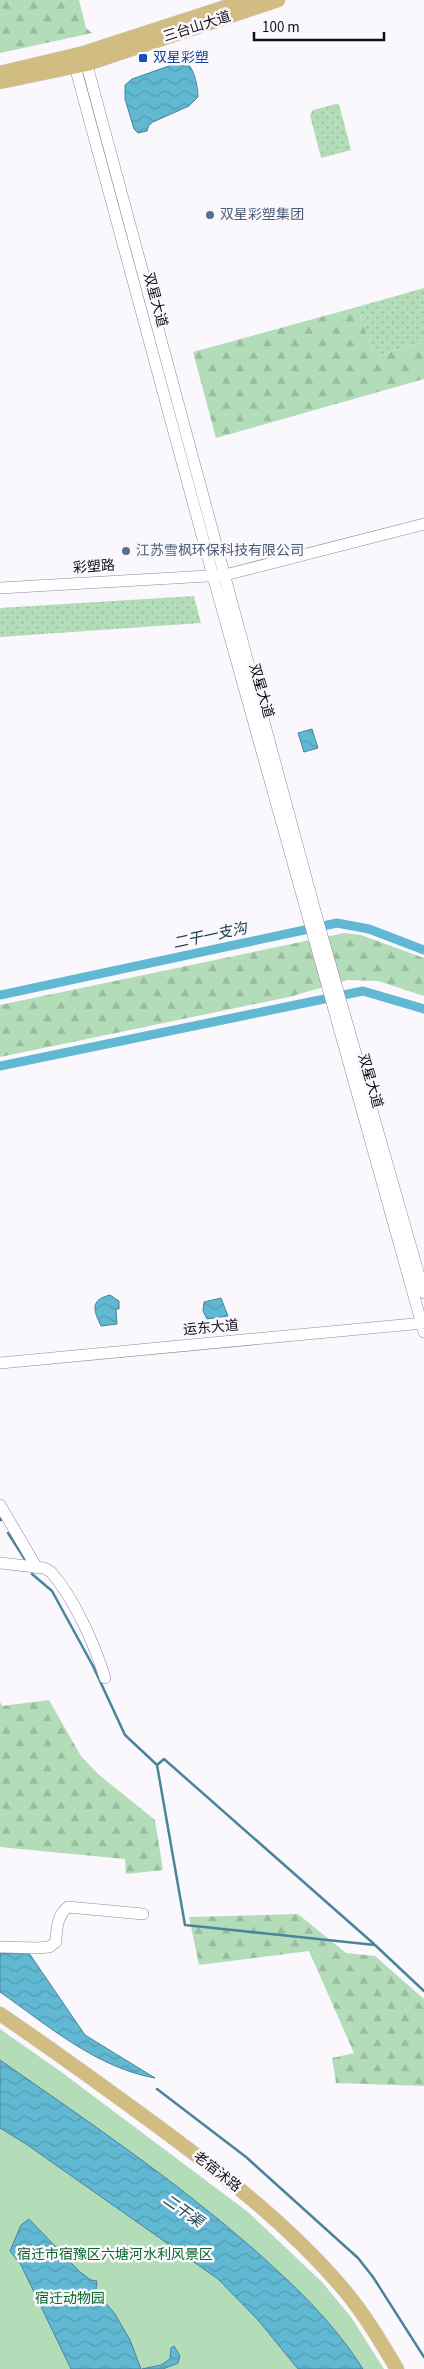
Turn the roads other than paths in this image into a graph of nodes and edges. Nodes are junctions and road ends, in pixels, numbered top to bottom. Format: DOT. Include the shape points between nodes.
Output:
graph roads {
  1 [pos="247,0"];
  2 [pos="278,0"];
  3 [pos="79,60"];
  4 [pos="0,73"];
  5 [pos="0,82"];
  6 [pos="424,524"];
  7 [pos="219,576"];
  8 [pos="0,588"];
  9 [pos="342,1022"];
  10 [pos="424,1293"];
  11 [pos="423,1326"];
  12 [pos="0,1363"];
  13 [pos="0,1505"];
  14 [pos="0,1563"];
  15 [pos="37,1568"];
  16 [pos="104,1678"];
  17 [pos="143,1914"];
  18 [pos="0,1947"];
  19 [pos="0,2014"];
  20 [pos="398,2369"];
  1 -- 3 [label="main road, 三台山大道"];
  2 -- 3 [label="main road, 三台山大道"];
  3 -- 4 [label="main road, 三台山大道"];
  3 -- 5 [label="main road, 三台山大道"];
  3 -- 7 [label="street, 双星大道"];
  6 -- 7 [label="street, 彩塑路"];
  7 -- 8 [label="street, 彩塑路"];
  7 -- 9 [label="street, 双星大道"];
  9 -- 10 [label="street, 双星大道"];
  9 -- 11 [label="street, 双星大道"];
  11 -- 12 [label="street, 运东大道"];
  13 -- 15 [label="street"];
  14 -- 15 [label="street"];
  15 -- 16 [label="street" via="44,1568 56,1579 86,1630"];
  17 -- 18 [label="street" via="68,1907 62,1911 56,1942 49,1946"];
  19 -- 20 [label="main road, 老宿沭路" via="176,2139 275,2220 345,2291"];
}
